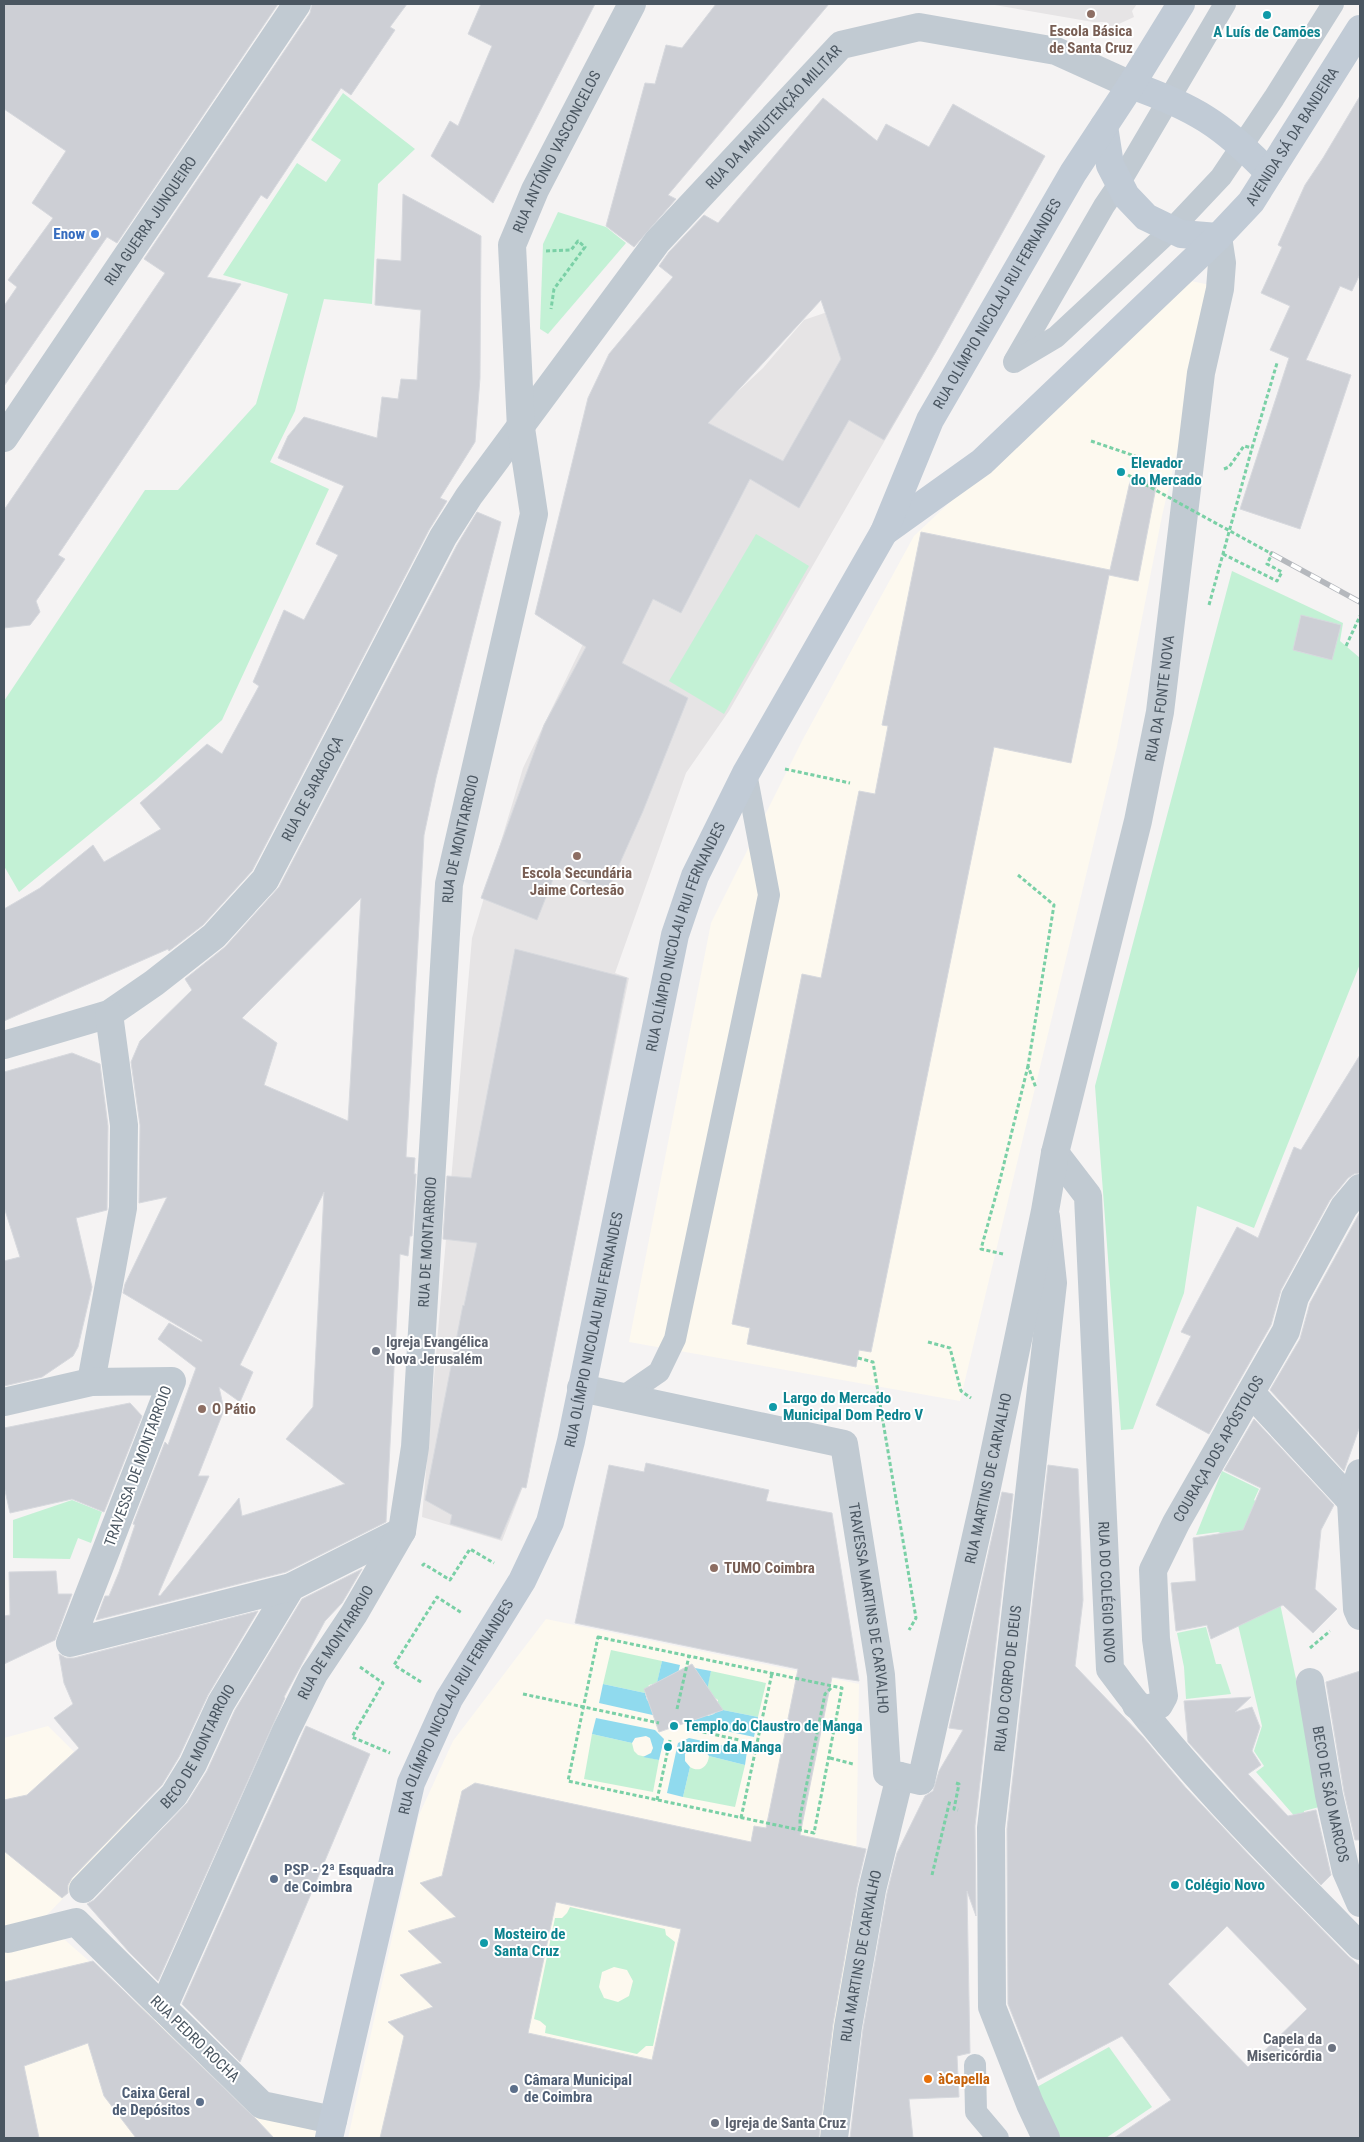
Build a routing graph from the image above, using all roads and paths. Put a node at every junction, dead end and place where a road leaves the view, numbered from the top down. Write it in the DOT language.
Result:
graph roads {
  1 [pos="297,4"];
  2 [pos="632,4"];
  3 [pos="1181,4"];
  4 [pos="1225,4"];
  5 [pos="1333,4"];
  6 [pos="1360,29"];
  7 [pos="1131,85"];
  8 [pos="1169,98"];
  9 [pos="1104,126"];
  10 [pos="1243,146"];
  11 [pos="1269,173"];
  12 [pos="1119,184"];
  13 [pos="1171,230"];
  14 [pos="1218,237"];
  15 [pos="546,251"];
  16 [pos="554,288"];
  17 [pos="1277,363"];
  18 [pos="521,428"];
  19 [pos="4,438"];
  20 [pos="1091,442"];
  21 [pos="1244,446"];
  22 [pos="1252,448"];
  23 [pos="1135,456"];
  24 [pos="1128,475"];
  25 [pos="884,532"];
  26 [pos="1223,554"];
  27 [pos="1208,612"];
  28 [pos="1360,616"];
  29 [pos="1346,646"];
  30 [pos="780,768"];
  31 [pos="746,773"];
  32 [pos="850,783"];
  33 [pos="1018,875"];
  34 [pos="108,1014"];
  35 [pos="4,1045"];
  36 [pos="1028,1066"];
  37 [pos="1038,1093"];
  38 [pos="1056,1153"];
  39 [pos="1360,1188"];
  40 [pos="1045,1211"];
  41 [pos="1011,1256"];
  42 [pos="928,1342"];
  43 [pos="858,1358"];
  44 [pos="91,1382"];
  45 [pos="581,1388"];
  46 [pos="976,1389"];
  47 [pos="1251,1393"];
  48 [pos="624,1396"];
  49 [pos="4,1402"];
  50 [pos="1360,1473"];
  51 [pos="1351,1501"];
  52 [pos="402,1531"];
  53 [pos="470,1549"];
  54 [pos="424,1564"];
  55 [pos="291,1587"];
  56 [pos="456,1609"];
  57 [pos="1360,1616"];
  58 [pos="689,1656"];
  59 [pos="364,1660"];
  60 [pos="772,1673"];
  61 [pos="881,1675"];
  62 [pos="415,1678"];
  63 [pos="1310,1682"];
  64 [pos="832,1686"];
  65 [pos="523,1694"];
  66 [pos="1136,1705"];
  67 [pos="584,1707"];
  68 [pos="677,1709"];
  69 [pos="659,1723"];
  70 [pos="690,1729"];
  71 [pos="670,1740"];
  72 [pos="757,1744"];
  73 [pos="830,1758"];
  74 [pos="418,1764"];
  75 [pos="854,1765"];
  76 [pos="894,1775"];
  77 [pos="657,1800"];
  78 [pos="964,1811"];
  79 [pos="741,1818"];
  80 [pos="800,1830"];
  81 [pos="932,1875"];
  82 [pos="82,1889"];
  83 [pos="1360,1903"];
  84 [pos="8,1939"];
  85 [pos="1360,1946"];
  86 [pos="163,2008"];
  87 [pos="975,2065"];
  88 [pos="331,2129"];
  89 [pos="834,2138"];
  90 [pos="998,2138"];
  91 [pos="1046,2138"];
  1 -- 19 [label="street, RUA GUERRA JUNQUEIRO"];
  2 -- 18 [label="street, RUA ANTÓNIO VASCONCELOS"];
  3 -- 7 [label="main road"];
  4 -- 8 [label="lane"];
  5 -- 10 [label="lane"];
  6 -- 11 [label="main road, AVENIDA SÁ DA BANDEIRA"];
  7 -- 8 [label="main road"];
  7 -- 9 [label="main road, RUA OLÍMPIO NICOLAU RUI FERNANDES"];
  7 -- 18 [label="street, RUA DA MANUTENÇÃO MILITAR"];
  8 -- 10 [label="main road"];
  8 -- 12 [label="lane"];
  9 -- 12 [label="main road"];
  9 -- 25 [label="main road, RUA OLÍMPIO NICOLAU RUI FERNANDES"];
  10 -- 11 [label="main road"];
  10 -- 13 [label="lane"];
  11 -- 14 [label="main road, AVENIDA SÁ DA BANDEIRA"];
  12 -- 13 [label="main road"];
  12 -- 13 [label="lane"];
  13 -- 14 [label="main road"];
  14 -- 25 [label="main road, RUA OLÍMPIO NICOLAU RUI FERNANDES"];
  14 -- 38 [label="street, RUA DA FONTE NOVA"];
  15 -- 16 [label="path"];
  17 -- 22 [label="path"];
  18 -- 34 [label="street, RUA DE SARAGOÇA"];
  18 -- 52 [label="street, RUA DE MONTARROIO"];
  20 -- 23 [label="path"];
  21 -- 22 [label="path"];
  22 -- 26 [label="path"];
  24 -- 26 [label="path, bridge"];
  25 -- 31 [label="main road, RUA OLÍMPIO NICOLAU RUI FERNANDES"];
  26 -- 27 [label="path"];
  28 -- 29 [label="path"];
  30 -- 32 [label="path"];
  31 -- 45 [label="main road, RUA OLÍMPIO NICOLAU RUI FERNANDES"];
  31 -- 48 [label="lane"];
  33 -- 36 [label="path"];
  34 -- 35 [label="street, RUA DE SARAGOÇA"];
  34 -- 44 [label="street"];
  36 -- 37 [label="path"];
  36 -- 41 [label="path"];
  38 -- 40 [label="street, RUA MARTINS DE CARVALHO"];
  38 -- 66 [label="street, RUA DO COLÉGIO NOVO"];
  39 -- 47 [label="street, COURAÇA DOS APÓSTOLOS"];
  40 -- 76 [label="street, RUA MARTINS DE CARVALHO"];
  40 -- 91 [label="street, RUA DO CORPO DE DEUS"];
  42 -- 46 [label="path"];
  43 -- 61 [label="path"];
  44 -- 49 [label="street"];
  44 -- 55 [label="street, TRAVESSA DE MONTARROIO"];
  45 -- 48 [label="street"];
  45 -- 74 [label="main road, RUA OLÍMPIO NICOLAU RUI FERNANDES"];
  47 -- 51 [label="street"];
  47 -- 66 [label="street, COURAÇA DOS APÓSTOLOS"];
  48 -- 61 [label="street, TRAVESSA MARTINS DE CARVALHO"];
  50 -- 51 [label="street"];
  51 -- 57 [label="street"];
  52 -- 55 [label="street, TRAVESSA DE MONTARROIO"];
  52 -- 86 [label="street, RUA DE MONTARROIO"];
  53 -- 54 [label="path"];
  55 -- 82 [label="street, BECO DE MONTARROIO"];
  56 -- 62 [label="path"];
  58 -- 60 [label="path"];
  58 -- 67 [label="path"];
  58 -- 68 [label="path"];
  59 -- 74 [label="path"];
  60 -- 64 [label="path"];
  60 -- 72 [label="path"];
  61 -- 76 [label="street, TRAVESSA MARTINS DE CARVALHO"];
  63 -- 83 [label="street, BECO DE SÃO MARCOS"];
  64 -- 73 [label="path"];
  64 -- 80 [label="path"];
  65 -- 67 [label="path"];
  66 -- 85 [label="street, RUA DO COLÉGIO NOVO"];
  67 -- 69 [label="path"];
  67 -- 77 [label="path"];
  70 -- 72 [label="path"];
  71 -- 77 [label="path"];
  72 -- 79 [label="path"];
  73 -- 75 [label="path"];
  73 -- 80 [label="path"];
  74 -- 88 [label="main road, RUA OLÍMPIO NICOLAU RUI FERNANDES"];
  76 -- 89 [label="street, RUA MARTINS DE CARVALHO"];
  77 -- 79 [label="path"];
  78 -- 81 [label="path"];
  79 -- 80 [label="path"];
  84 -- 86 [label="street, RUA PEDRO ROCHA"];
  86 -- 88 [label="street, RUA PEDRO ROCHA"];
  87 -- 90 [label="lane"];
}
